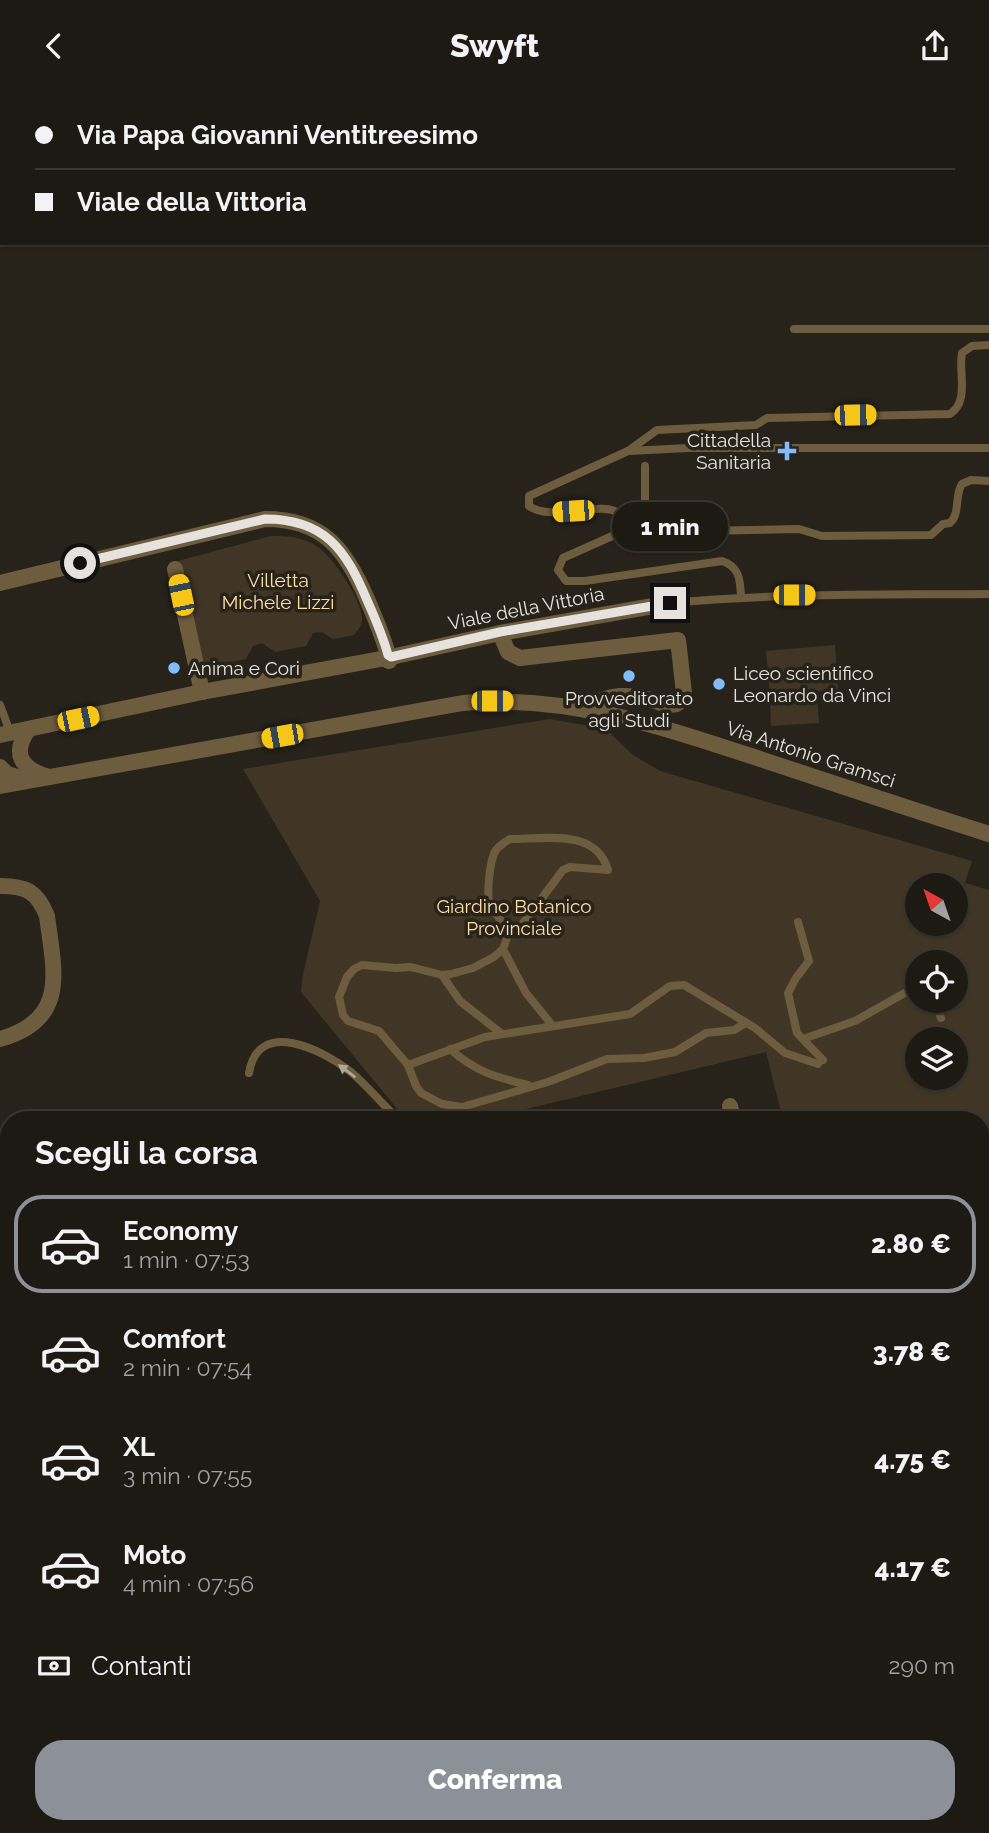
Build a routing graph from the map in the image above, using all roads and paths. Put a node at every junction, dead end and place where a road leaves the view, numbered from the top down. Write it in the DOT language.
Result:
graph roads {
  1 [pos="989,329"];
  2 [pos="794,330"];
  3 [pos="989,345"];
  4 [pos="989,448"];
  5 [pos="628,451"];
  6 [pos="645,466"];
  7 [pos="989,481"];
  8 [pos="175,569"];
  9 [pos="0,583"];
  10 [pos="989,594"];
  11 [pos="741,596"];
  12 [pos="670,603"];
  13 [pos="500,632"];
  14 [pos="388,657"];
  15 [pos="202,692"];
  16 [pos="0,705"];
  17 [pos="586,709"];
  18 [pos="28,730"];
  19 [pos="5,734"];
  20 [pos="0,768"];
  21 [pos="49,777"];
  22 [pos="30,781"];
  23 [pos="0,786"];
  24 [pos="989,834"];
  25 [pos="0,886"];
  26 [pos="798,922"];
  27 [pos="509,932"];
  28 [pos="503,949"];
  29 [pos="442,975"];
  30 [pos="905,993"];
  31 [pos="939,1013"];
  32 [pos="941,1018"];
  33 [pos="746,1023"];
  34 [pos="552,1025"];
  35 [pos="502,1034"];
  36 [pos="0,1039"];
  37 [pos="803,1039"];
  38 [pos="450,1049"];
  39 [pos="408,1065"];
  40 [pos="248,1073"];
  41 [pos="531,1085"];
  42 [pos="390,1111"];
  1 -- 2 [label="lane"];
  3 -- 5 [label="lane"];
  4 -- 5 [label="lane"];
  5 -- 11 [label="lane"];
  6 -- 7 [label="lane"];
  8 -- 15 [label="street"];
  9 -- 14 [label="street"];
  10 -- 11 [label="lane"];
  11 -- 12 [label="lane"];
  12 -- 13 [label="street, Viale della Vittoria"];
  13 -- 14 [label="street, Viale della Vittoria"];
  13 -- 17 [label="street"];
  14 -- 15 [label="street, Viale della Vittoria"];
  15 -- 18 [label="street, Viale della Vittoria"];
  16 -- 19 [label="lane"];
  17 -- 21 [label="street, Via Antonio Gramsci"];
  17 -- 24 [label="street, Via Antonio Gramsci"];
  18 -- 19 [label="street, Viale della Vittoria"];
  18 -- 21 [label="street"];
  20 -- 22 [label="street"];
  21 -- 22 [label="street, Via Antonio Gramsci"];
  22 -- 23 [label="street, Via Antonio Gramsci"];
  25 -- 36 [label="street"];
  26 -- 37 [label="lane"];
  27 -- 27 [label="lane"];
  27 -- 28 [label="lane"];
  28 -- 29 [label="lane"];
  28 -- 34 [label="lane"];
  29 -- 35 [label="lane"];
  29 -- 39 [label="lane"];
  30 -- 37 [label="lane"];
  31 -- 32 [label="lane"];
  33 -- 34 [label="lane"];
  33 -- 37 [label="lane"];
  33 -- 41 [label="lane"];
  34 -- 35 [label="lane"];
  35 -- 38 [label="lane"];
  38 -- 39 [label="lane"];
  38 -- 41 [label="lane"];
  39 -- 41 [label="lane"];
  42 -- 40 [label="lane, one-way"];
}
